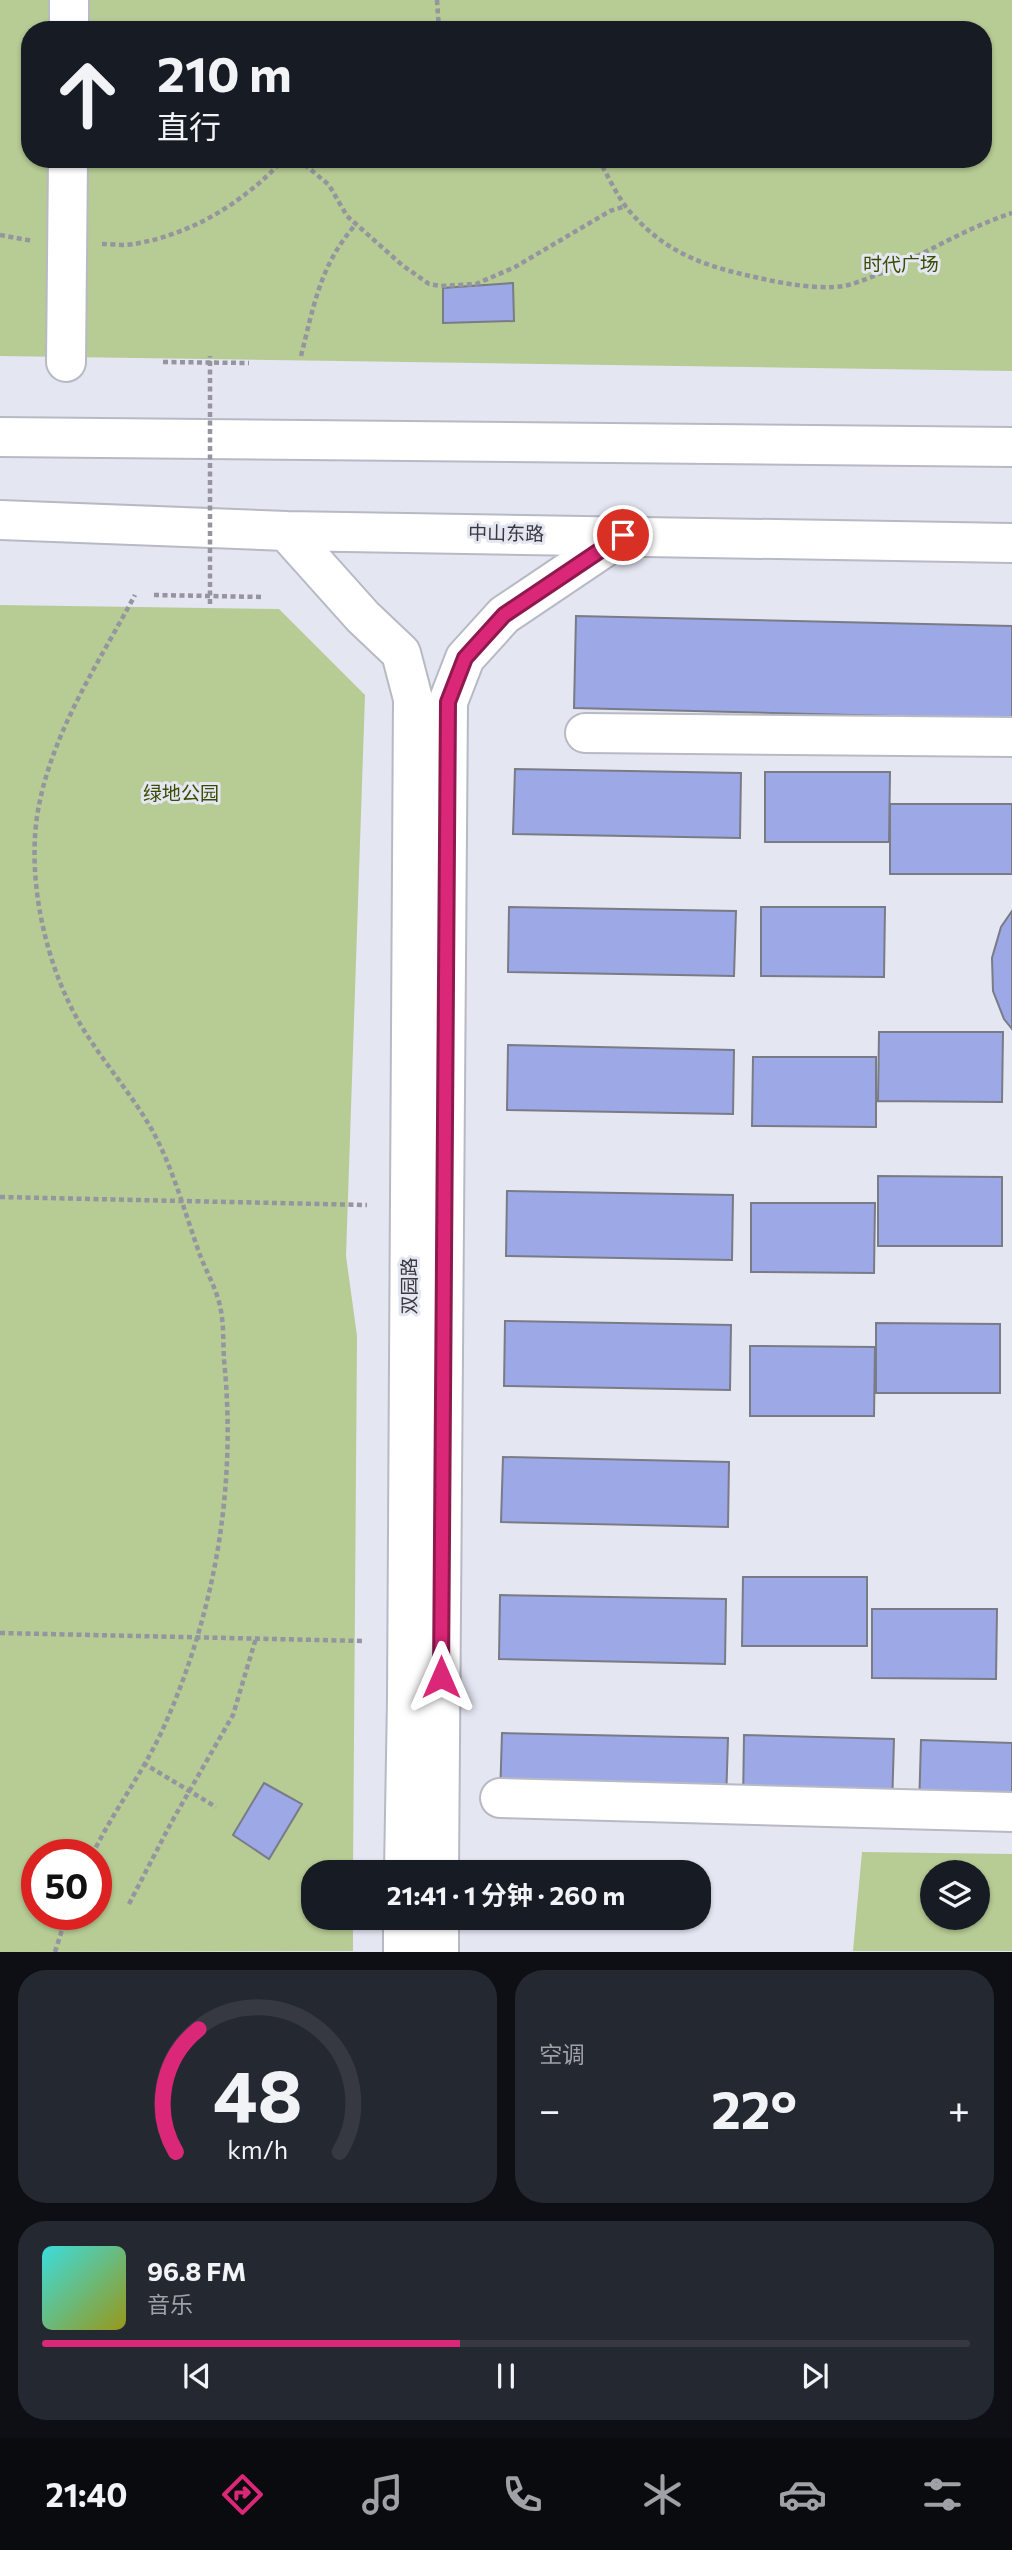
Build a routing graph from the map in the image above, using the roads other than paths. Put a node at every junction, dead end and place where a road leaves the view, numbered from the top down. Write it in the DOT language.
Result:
graph roads {
  1 [pos="69,0"];
  2 [pos="69,21"];
  3 [pos="68,168"];
  4 [pos="66,362"];
  5 [pos="0,437"];
  6 [pos="1012,447"];
  7 [pos="0,520"];
  8 [pos="286,531"];
  9 [pos="623,535"];
  10 [pos="1012,543"];
  11 [pos="430,701"];
  12 [pos="585,733"];
  13 [pos="1012,737"];
  14 [pos="500,1798"];
  15 [pos="1012,1812"];
  16 [pos="404,1860"];
  17 [pos="439,1860"];
  18 [pos="403,1930"];
  19 [pos="439,1930"];
  20 [pos="403,1951"];
  21 [pos="439,1951"];
  1 -- 2 [label="main road"];
  3 -- 4 [label="main road"];
  5 -- 6 [label="main road"];
  7 -- 8 [label="main road, 中山东路"];
  8 -- 9 [label="main road, 中山东路"];
  8 -- 11 [label="main road"];
  9 -- 10 [label="main road, 中山东路"];
  9 -- 11 [label="main road"];
  11 -- 16 [label="main road, 双园路"];
  11 -- 17 [label="main road, 双园路"];
  12 -- 13 [label="main road"];
  14 -- 15 [label="main road"];
  18 -- 20 [label="main road"];
  19 -- 21 [label="main road"];
}
